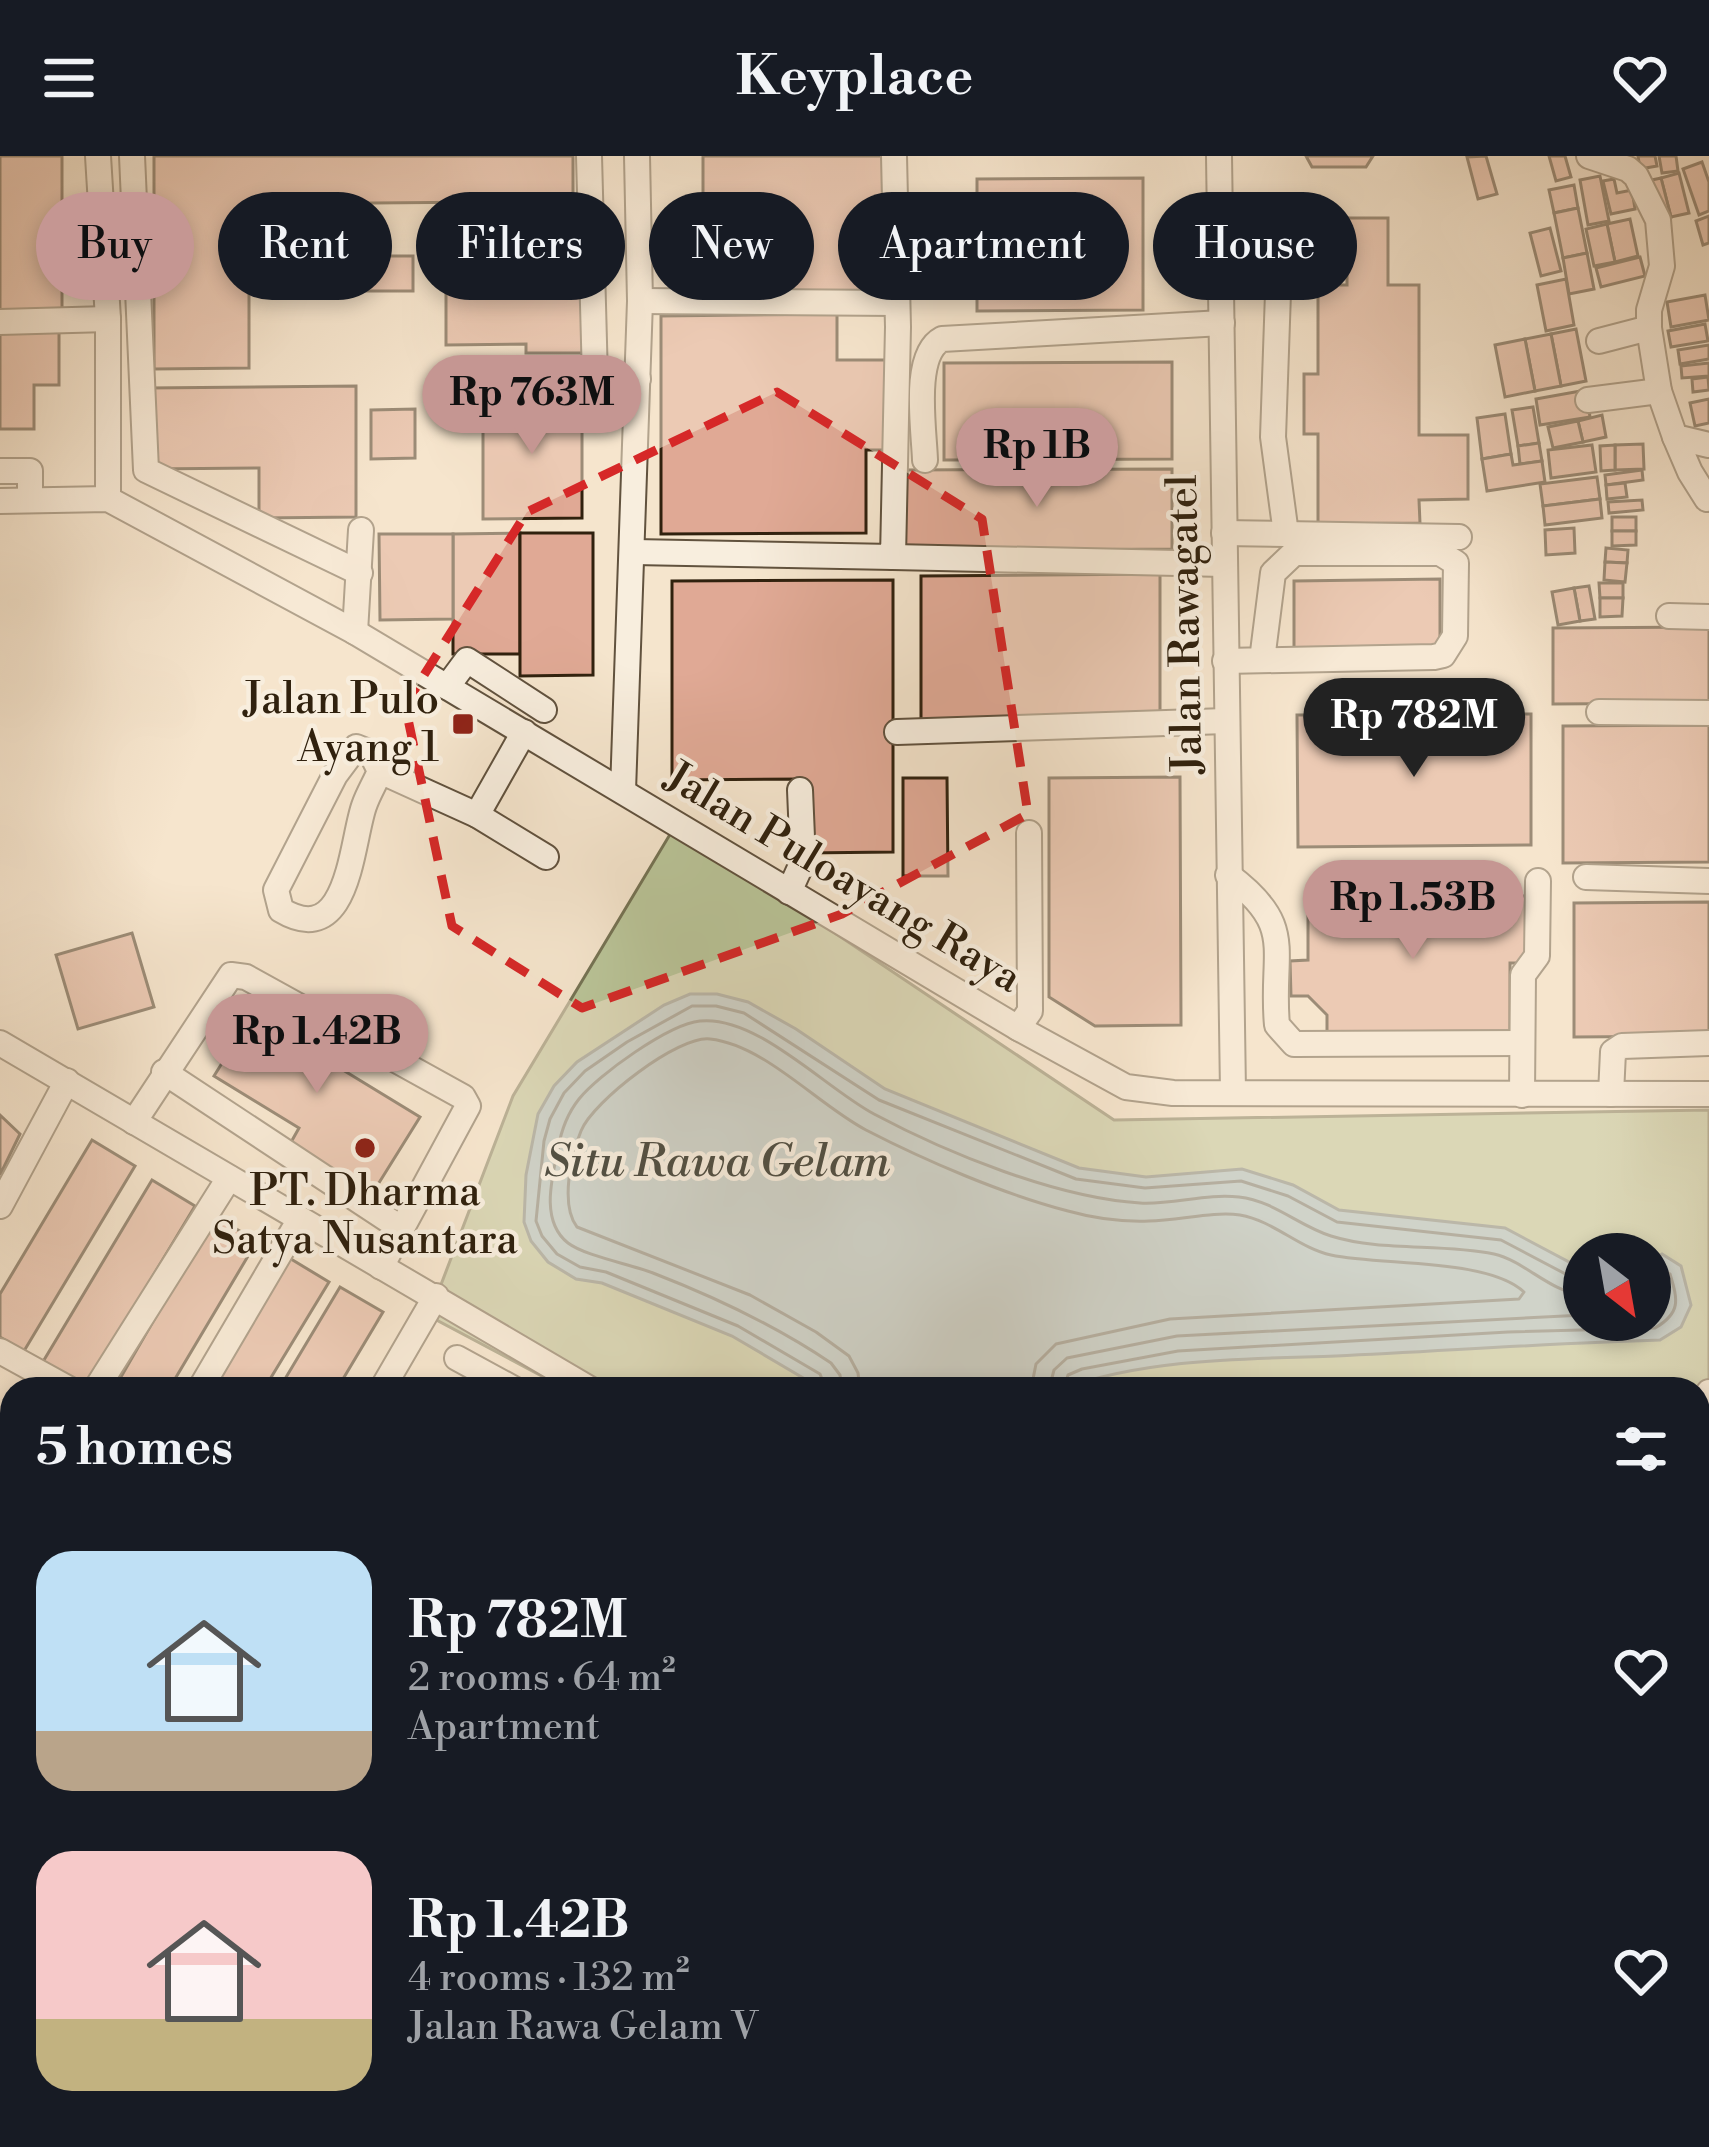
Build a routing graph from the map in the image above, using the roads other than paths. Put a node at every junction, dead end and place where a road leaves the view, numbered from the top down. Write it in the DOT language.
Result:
graph roads {
  1 [pos="98,156"];
  2 [pos="132,156"];
  3 [pos="589,156"];
  4 [pos="637,156"];
  5 [pos="894,156"];
  6 [pos="1220,156"];
  7 [pos="1589,156"];
  8 [pos="1220,192"];
  9 [pos="1222,300"];
  10 [pos="1278,300"];
  11 [pos="640,301"];
  12 [pos="897,302"];
  13 [pos="108,319"];
  14 [pos="0,322"];
  15 [pos="1222,322"];
  16 [pos="1649,328"];
  17 [pos="1599,341"];
  18 [pos="473,372"];
  19 [pos="638,379"];
  20 [pos="595,380"];
  21 [pos="1659,391"];
  22 [pos="1588,400"];
  23 [pos="1675,437"];
  24 [pos="1709,446"];
  25 [pos="925,460"];
  26 [pos="0,471"];
  27 [pos="108,499"];
  28 [pos="1707,499"];
  29 [pos="30,500"];
  30 [pos="0,501"];
  31 [pos="361,530"];
  32 [pos="1224,533"];
  33 [pos="1286,534"];
  34 [pos="1459,537"];
  35 [pos="634,552"];
  36 [pos="893,557"];
  37 [pos="1224,564"];
  38 [pos="360,573"];
  39 [pos="1669,616"];
  40 [pos="1709,617"];
  41 [pos="355,632"];
  42 [pos="1262,660"];
  43 [pos="1225,661"];
  44 [pos="447,687"];
  45 [pos="544,710"];
  46 [pos="1599,712"];
  47 [pos="1709,713"];
  48 [pos="1226,721"];
  49 [pos="524,732"];
  50 [pos="897,732"];
  51 [pos="380,771"];
  52 [pos="800,790"];
  53 [pos="623,791"];
  54 [pos="477,814"];
  55 [pos="1029,833"];
  56 [pos="546,857"];
  57 [pos="1228,875"];
  58 [pos="1586,877"];
  59 [pos="1538,881"];
  60 [pos="1709,881"];
  61 [pos="789,892"];
  62 [pos="1018,1028"];
  63 [pos="0,1043"];
  64 [pos="1522,1043"];
  65 [pos="1709,1043"];
  66 [pos="164,1072"];
  67 [pos="68,1081"];
  68 [pos="1233,1092"];
  69 [pos="1612,1094"];
  70 [pos="1709,1094"];
  71 [pos="1522,1095"];
  72 [pos="134,1122"];
  73 [pos="229,1178"];
  74 [pos="0,1206"];
  75 [pos="301,1219"];
  76 [pos="402,1229"];
  77 [pos="381,1267"];
  78 [pos="436,1296"];
  79 [pos="0,1351"];
  80 [pos="457,1358"];
  81 [pos="47,1377"];
  82 [pos="104,1377"];
  83 [pos="207,1377"];
  84 [pos="389,1377"];
  85 [pos="492,1377"];
  86 [pos="570,1377"];
  1 -- 13 [label="street"];
  2 -- 38 [label="street"];
  3 -- 20 [label="street"];
  4 -- 11 [label="street"];
  5 -- 12 [label="street"];
  6 -- 8 [label="street, Jalan Rawagatel"];
  7 -- 16 [label="street"];
  9 -- 15 [label="street, Jalan Rawagatel"];
  10 -- 33 [label="street"];
  11 -- 12 [label="street"];
  11 -- 19 [label="street"];
  12 -- 36 [label="street"];
  13 -- 14 [label="street"];
  13 -- 27 [label="street"];
  15 -- 25 [label="street"];
  15 -- 32 [label="street, Jalan Rawagatel"];
  16 -- 17 [label="street"];
  16 -- 21 [label="street"];
  18 -- 20 [label="street"];
  19 -- 20 [label="street"];
  19 -- 35 [label="street"];
  21 -- 22 [label="street"];
  21 -- 23 [label="street"];
  23 -- 24 [label="street"];
  23 -- 28 [label="street"];
  26 -- 29 [label="street"];
  27 -- 29 [label="street, Jalan Puloayang Raya"];
  27 -- 41 [label="street, Jalan Puloayang Raya"];
  29 -- 30 [label="street, Jalan Puloayang Raya"];
  31 -- 38 [label="street"];
  32 -- 33 [label="street"];
  32 -- 37 [label="street, Jalan Rawagatel"];
  33 -- 34 [label="street"];
  35 -- 36 [label="street"];
  35 -- 53 [label="street"];
  36 -- 37 [label="street"];
  37 -- 43 [label="street, Jalan Rawagatel"];
  38 -- 41 [label="street"];
  39 -- 40 [label="street"];
  41 -- 44 [label="street, Jalan Puloayang Raya"];
  42 -- 42 [label="street"];
  42 -- 43 [label="street"];
  43 -- 48 [label="street, Jalan Rawagatel"];
  44 -- 45 [label="street"];
  44 -- 49 [label="street, Jalan Puloayang Raya"];
  46 -- 47 [label="street"];
  48 -- 50 [label="street"];
  48 -- 57 [label="street, Jalan Rawagatel"];
  49 -- 53 [label="street, Jalan Puloayang Raya"];
  49 -- 54 [label="street"];
  51 -- 51 [label="street"];
  51 -- 54 [label="street"];
  52 -- 61 [label="street"];
  53 -- 61 [label="street, Jalan Puloayang Raya"];
  54 -- 56 [label="street"];
  55 -- 62 [label="street"];
  57 -- 64 [label="street"];
  57 -- 68 [label="street, Jalan Rawagatel"];
  58 -- 60 [label="street"];
  59 -- 64 [label="street"];
  61 -- 62 [label="street, Jalan Puloayang Raya"];
  62 -- 68 [label="street, Jalan Puloayang Raya"];
  63 -- 67 [label="street"];
  64 -- 71 [label="street"];
  65 -- 69 [label="street"];
  66 -- 72 [label="street"];
  66 -- 76 [label="street"];
  66 -- 76 [label="street"];
  67 -- 72 [label="street"];
  67 -- 74 [label="street"];
  68 -- 71 [label="street, Jalan Puloayang Raya"];
  69 -- 70 [label="street, Jalan Puloayang Raya"];
  69 -- 71 [label="street, Jalan Puloayang Raya"];
  72 -- 73 [label="street"];
  73 -- 75 [label="street"];
  73 -- 82 [label="street"];
  75 -- 77 [label="street"];
  75 -- 83 [label="street"];
  76 -- 77 [label="street"];
  77 -- 78 [label="street"];
  78 -- 84 [label="street"];
  78 -- 86 [label="street"];
  79 -- 81 [label="street"];
  80 -- 85 [label="street"];
}
